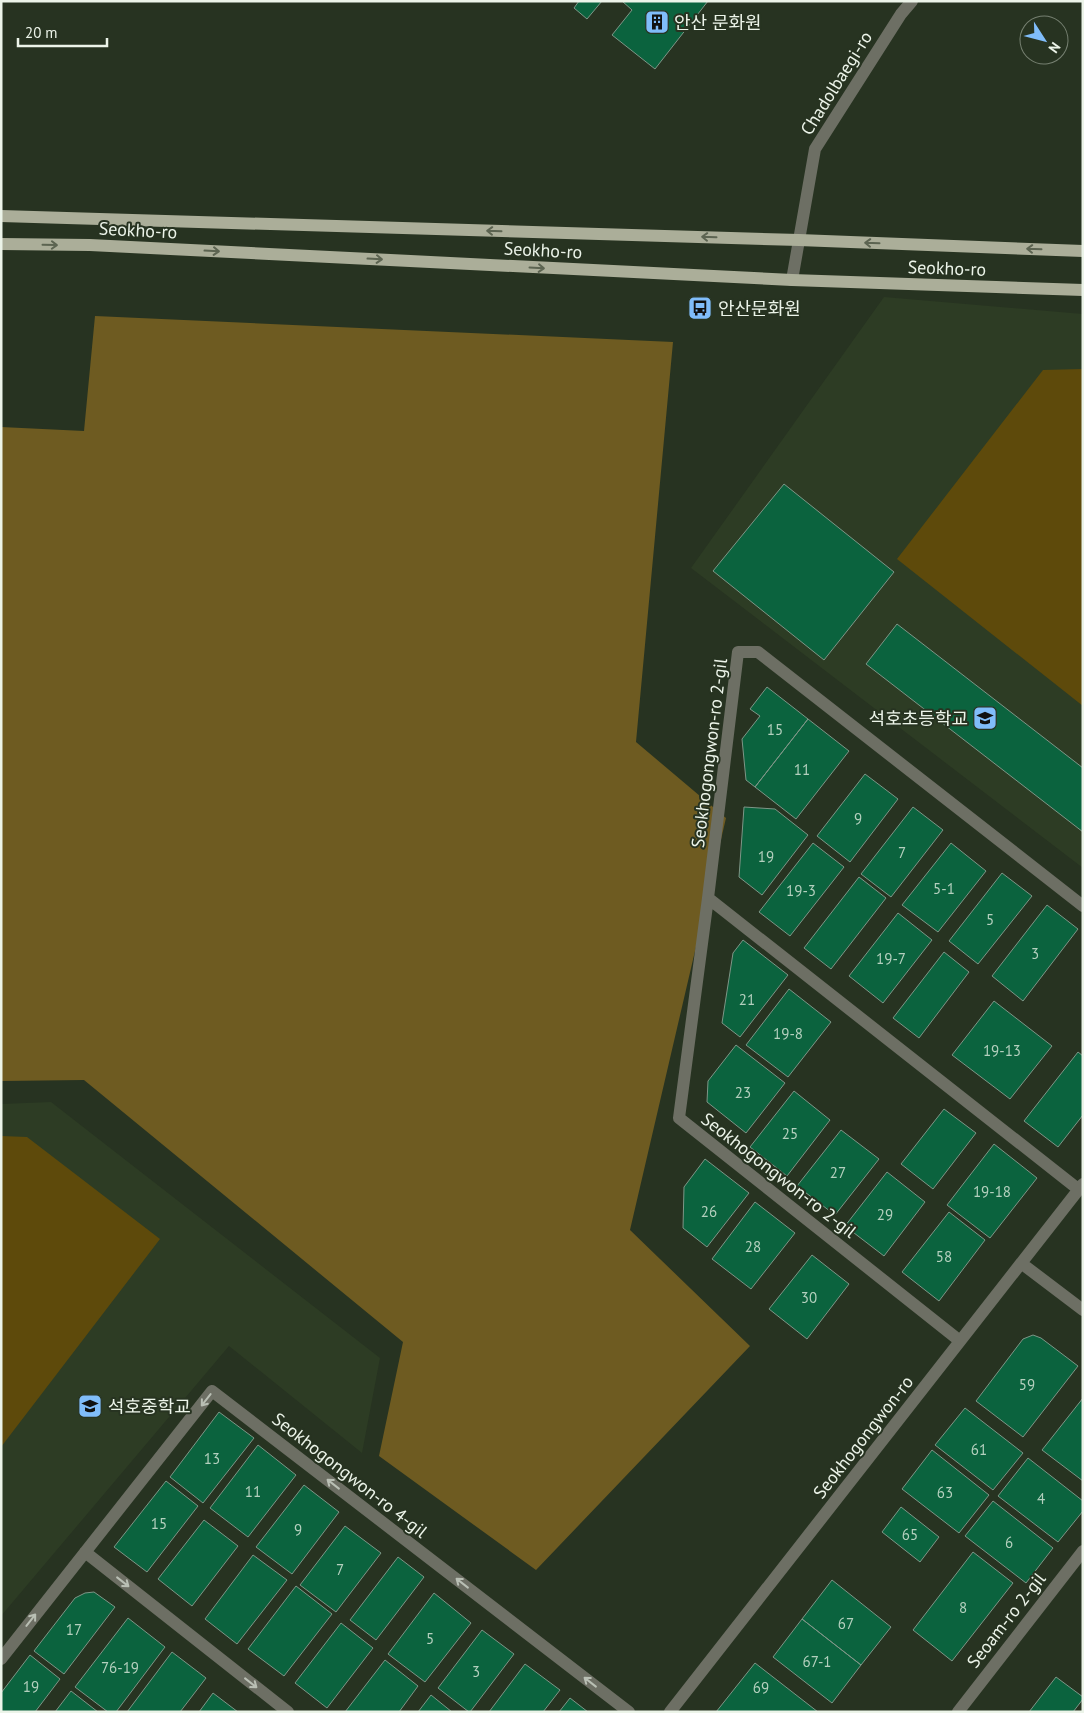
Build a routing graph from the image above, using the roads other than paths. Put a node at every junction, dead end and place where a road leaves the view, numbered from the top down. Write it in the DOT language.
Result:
graph roads {
  1 [pos="912,1"];
  2 [pos="1,216"];
  3 [pos="799,240"];
  4 [pos="1,244"];
  5 [pos="1083,251"];
  6 [pos="792,280"];
  7 [pos="1083,290"];
  8 [pos="708,898"];
  9 [pos="1083,906"];
  10 [pos="1081,1186"];
  11 [pos="1021,1263"];
  12 [pos="1083,1310"];
  13 [pos="960,1341"];
  14 [pos="1083,1551"];
  15 [pos="85,1552"];
  16 [pos="1,1658"];
  17 [pos="288,1712"];
  18 [pos="629,1712"];
  19 [pos="670,1712"];
  20 [pos="958,1712"];
  1 -- 3 [label="street, Chadolbaegi-ro"];
  3 -- 2 [label="main road, Seokho-ro, one-way"];
  5 -- 3 [label="main road, Seokho-ro, one-way"];
  3 -- 6 [label="street, Chadolbaegi-ro"];
  4 -- 6 [label="main road, Seokho-ro, one-way"];
  6 -- 7 [label="main road, Seokho-ro"];
  8 -- 9 [label="street, Seokhogongwon-ro 2-gil"];
  8 -- 10 [label="street"];
  8 -- 13 [label="street, Seokhogongwon-ro 2-gil"];
  10 -- 11 [label="street, Seokhogongwon-ro"];
  11 -- 12 [label="street"];
  11 -- 13 [label="street, Seokhogongwon-ro"];
  13 -- 19 [label="street, Seokhogongwon-ro"];
  14 -- 20 [label="street, Seoam-ro 2-gil"];
  16 -- 15 [label="street, Seokhogongwon-ro 4-gil, one-way"];
  15 -- 17 [label="street, one-way"];
  18 -- 15 [label="street, Seokhogongwon-ro 4-gil, one-way"];
}
